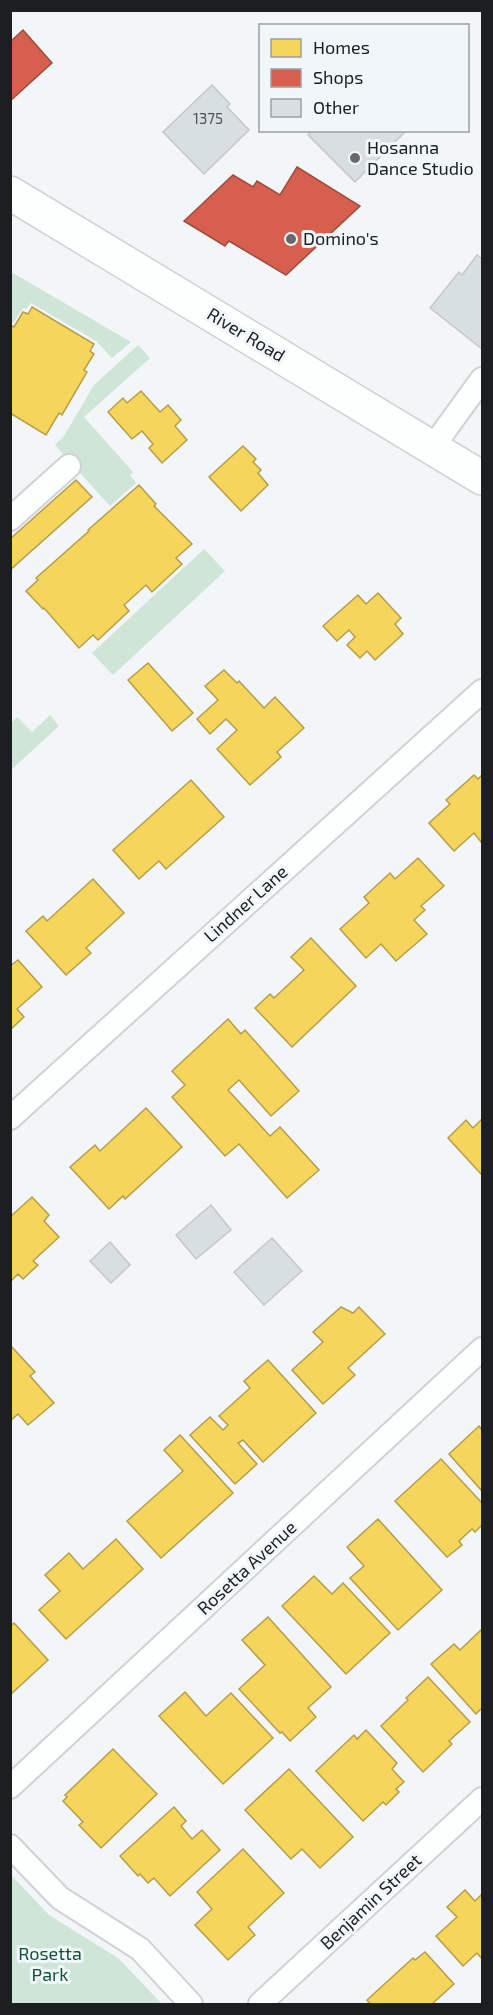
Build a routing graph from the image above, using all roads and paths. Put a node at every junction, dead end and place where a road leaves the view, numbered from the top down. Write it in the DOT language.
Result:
graph roads {
  1 [pos="10,193"];
  2 [pos="483,379"];
  3 [pos="432,448"];
  4 [pos="69,466"];
  5 [pos="483,478"];
  6 [pos="10,519"];
  7 [pos="483,691"];
  8 [pos="10,1118"];
  9 [pos="483,1349"];
  10 [pos="10,1786"];
  11 [pos="483,1799"];
  12 [pos="10,1846"];
  13 [pos="191,2004"];
  14 [pos="260,2004"];
  1 -- 3 [label="main road, River Road"];
  2 -- 3 [label="street"];
  3 -- 5 [label="main road, River Road"];
  4 -- 6 [label="street"];
  7 -- 8 [label="street, Lindner Lane"];
  9 -- 10 [label="street, Rosetta Avenue"];
  11 -- 14 [label="street, Benjamin Street"];
  12 -- 13 [label="street"];
}
